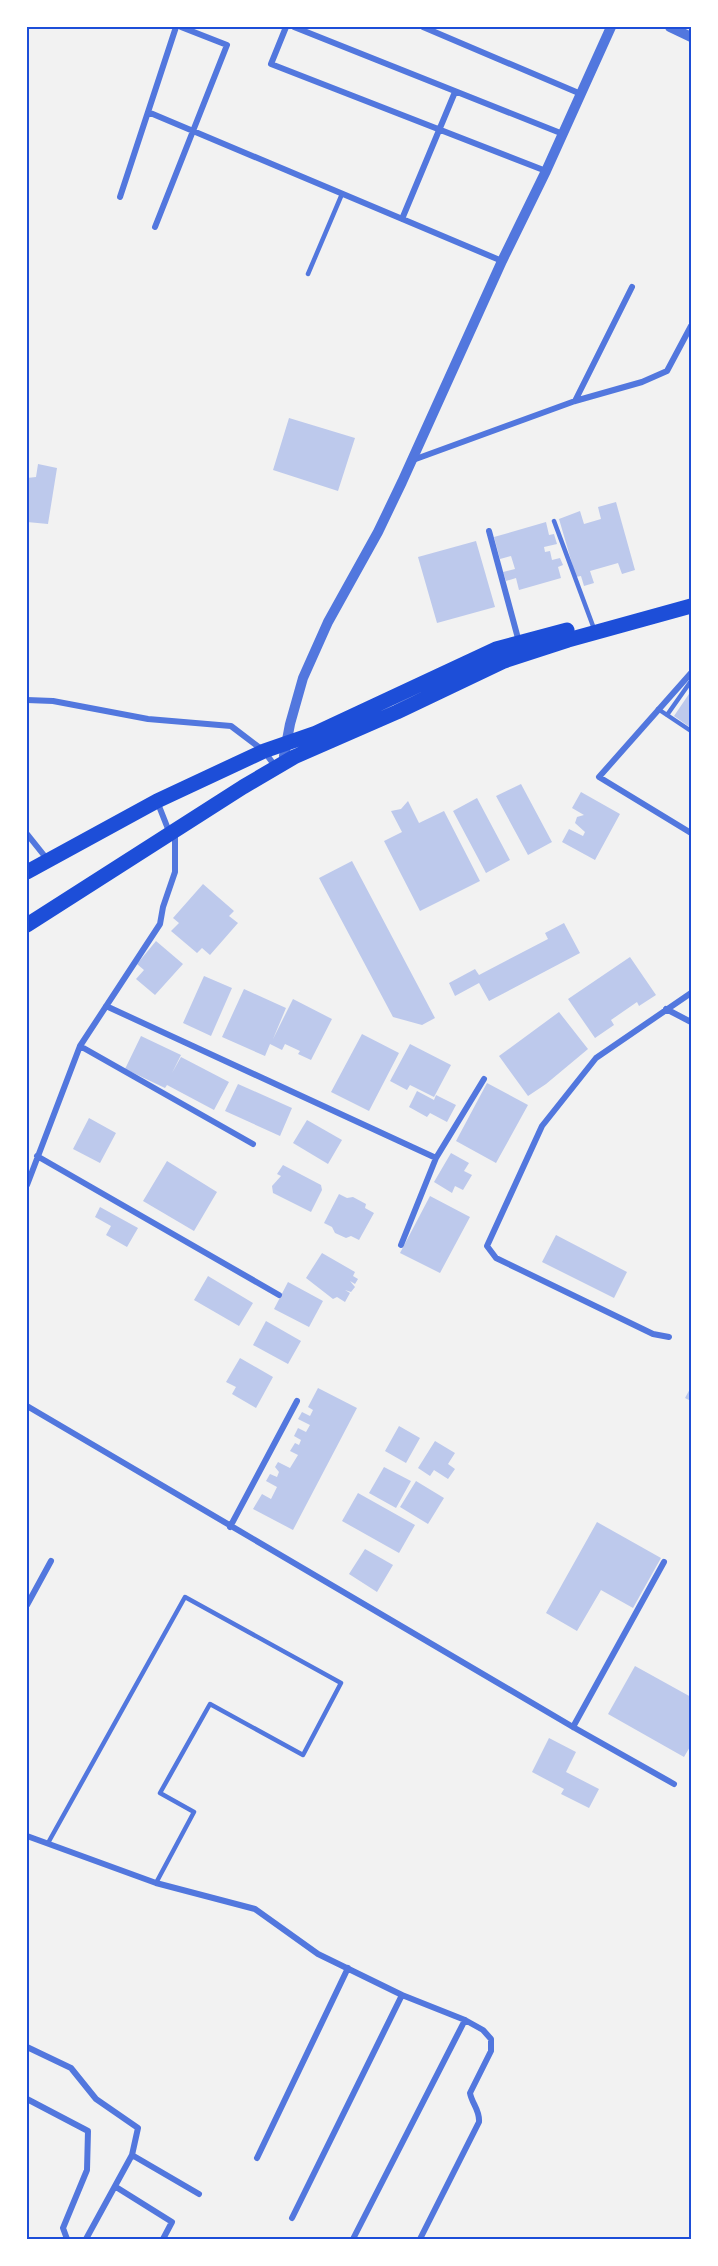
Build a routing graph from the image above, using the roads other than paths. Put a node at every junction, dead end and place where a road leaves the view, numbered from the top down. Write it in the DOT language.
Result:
graph roads {
  1 [pos="178,27"];
  2 [pos="286,27"];
  3 [pos="294,27"];
  4 [pos="423,27"];
  5 [pos="611,27"];
  6 [pos="670,27"];
  7 [pos="691,37"];
  8 [pos="455,92"];
  9 [pos="581,94"];
  10 [pos="148,112"];
  11 [pos="439,129"];
  12 [pos="193,131"];
  13 [pos="562,134"];
  14 [pos="546,171"];
  15 [pos="342,194"];
  16 [pos="120,197"];
  17 [pos="402,219"];
  18 [pos="155,227"];
  19 [pos="502,261"];
  20 [pos="308,274"];
  21 [pos="632,286"];
  22 [pos="691,326"];
  23 [pos="575,401"];
  24 [pos="412,461"];
  25 [pos="554,521"];
  26 [pos="489,531"];
  27 [pos="691,599"];
  28 [pos="691,606"];
  29 [pos="593,626"];
  30 [pos="519,642"];
  31 [pos="691,673"];
  32 [pos="691,681"];
  33 [pos="27,700"];
  34 [pos="658,709"];
  35 [pos="667,715"];
  36 [pos="691,731"];
  37 [pos="287,742"];
  38 [pos="264,751"];
  39 [pos="280,764"];
  40 [pos="157,801"];
  41 [pos="691,832"];
  42 [pos="27,834"];
  43 [pos="170,834"];
  44 [pos="48,859"];
  45 [pos="27,872"];
  46 [pos="27,926"];
  47 [pos="691,993"];
  48 [pos="106,1006"];
  49 [pos="666,1010"];
  50 [pos="691,1022"];
  51 [pos="80,1046"];
  52 [pos="484,1079"];
  53 [pos="253,1144"];
  54 [pos="37,1156"];
  55 [pos="436,1158"];
  56 [pos="27,1185"];
  57 [pos="401,1245"];
  58 [pos="279,1295"];
  59 [pos="669,1337"];
  60 [pos="297,1401"];
  61 [pos="27,1406"];
  62 [pos="230,1527"];
  63 [pos="51,1562"];
  64 [pos="664,1562"];
  65 [pos="27,1605"];
  66 [pos="573,1727"];
  67 [pos="674,1784"];
  68 [pos="27,1836"];
  69 [pos="48,1843"];
  70 [pos="156,1883"];
  71 [pos="348,1968"];
  72 [pos="402,1995"];
  73 [pos="465,2020"];
  74 [pos="27,2047"];
  75 [pos="27,2099"];
  76 [pos="132,2155"];
  77 [pos="256,2158"];
  78 [pos="116,2187"];
  79 [pos="199,2194"];
  80 [pos="292,2218"];
  81 [pos="67,2239"];
  82 [pos="87,2239"];
  83 [pos="163,2239"];
  84 [pos="352,2239"];
  85 [pos="420,2239"];
  1 -- 10 [label="street"];
  1 -- 12 [label="street"];
  2 -- 11 [label="street"];
  3 -- 8 [label="street"];
  4 -- 9 [label="street"];
  5 -- 9 [label="street"];
  6 -- 7 [label="street"];
  8 -- 11 [label="street"];
  8 -- 13 [label="street"];
  9 -- 13 [label="street"];
  10 -- 12 [label="street"];
  10 -- 16 [label="street"];
  11 -- 14 [label="street"];
  11 -- 17 [label="street"];
  12 -- 15 [label="street"];
  12 -- 18 [label="street"];
  13 -- 14 [label="street"];
  14 -- 19 [label="street"];
  15 -- 17 [label="street"];
  15 -- 20 [label="lane"];
  17 -- 19 [label="street"];
  19 -- 24 [label="street"];
  21 -- 23 [label="street"];
  22 -- 23 [label="street"];
  23 -- 24 [label="street"];
  24 -- 37 [label="street"];
  25 -- 29 [label="lane"];
  26 -- 30 [label="street"];
  27 -- 29 [label="main road"];
  28 -- 39 [label="main road"];
  29 -- 30 [label="main road"];
  30 -- 37 [label="main road"];
  31 -- 34 [label="street"];
  32 -- 35 [label="lane"];
  33 -- 38 [label="street"];
  34 -- 35 [label="lane"];
  34 -- 41 [label="street"];
  35 -- 36 [label="lane"];
  37 -- 38 [label="main road"];
  37 -- 39 [label="street"];
  38 -- 39 [label="street"];
  38 -- 40 [label="main road"];
  39 -- 43 [label="main road"];
  40 -- 43 [label="street"];
  40 -- 44 [label="main road"];
  42 -- 44 [label="street"];
  43 -- 46 [label="main road"];
  43 -- 48 [label="street"];
  44 -- 45 [label="main road"];
  47 -- 49 [label="street"];
  48 -- 51 [label="street"];
  48 -- 55 [label="street"];
  49 -- 50 [label="street"];
  49 -- 59 [label="street"];
  51 -- 53 [label="street"];
  51 -- 54 [label="street"];
  52 -- 55 [label="street"];
  54 -- 56 [label="street"];
  54 -- 58 [label="street"];
  55 -- 57 [label="street"];
  60 -- 62 [label="street"];
  61 -- 62 [label="street"];
  62 -- 66 [label="street"];
  63 -- 65 [label="street"];
  64 -- 66 [label="street"];
  66 -- 67 [label="street"];
  68 -- 69 [label="street"];
  69 -- 70 [label="street"];
  69 -- 70 [label="lane"];
  70 -- 71 [label="street"];
  71 -- 72 [label="street"];
  71 -- 77 [label="street"];
  72 -- 73 [label="street"];
  72 -- 80 [label="street"];
  73 -- 84 [label="street"];
  73 -- 85 [label="street"];
  74 -- 76 [label="street"];
  75 -- 81 [label="street"];
  76 -- 78 [label="street"];
  76 -- 79 [label="street"];
  78 -- 82 [label="street"];
  78 -- 83 [label="street"];
}
